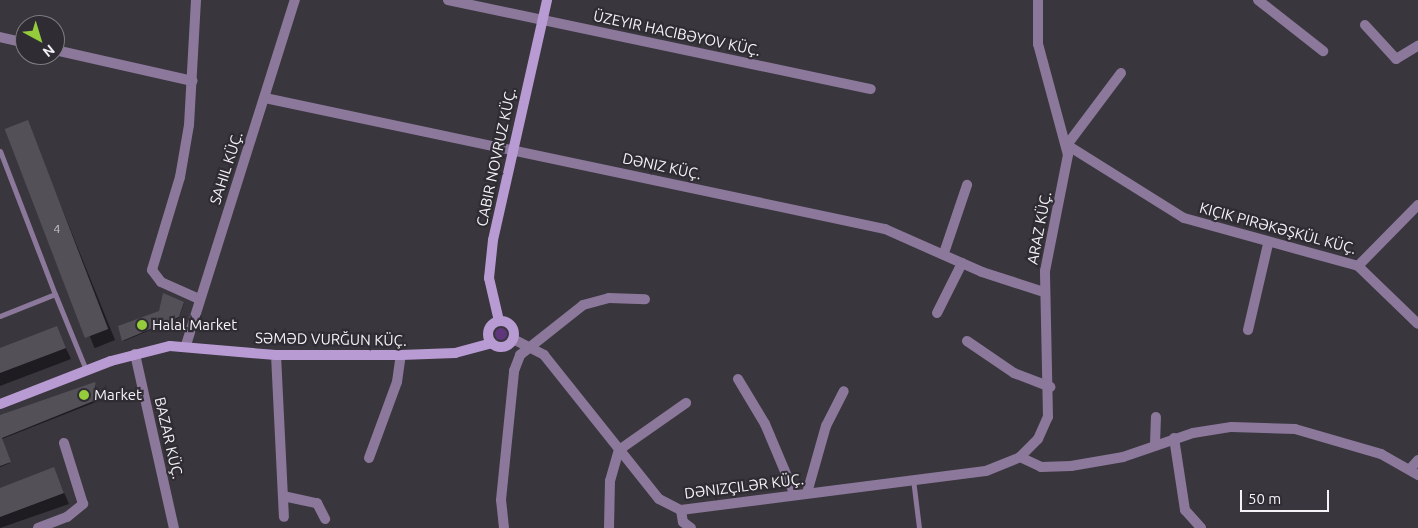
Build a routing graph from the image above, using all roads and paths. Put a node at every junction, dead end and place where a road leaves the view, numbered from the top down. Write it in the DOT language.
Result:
graph roads {
  1 [pos="196,0"];
  2 [pos="295,0"];
  3 [pos="448,0"];
  4 [pos="547,0"];
  5 [pos="1038,0"];
  6 [pos="1258,0"];
  7 [pos="542,20"];
  8 [pos="1365,25"];
  9 [pos="0,37"];
  10 [pos="15,41"];
  11 [pos="1418,46"];
  12 [pos="65,52"];
  13 [pos="1323,52"];
  14 [pos="1121,74"];
  15 [pos="193,81"];
  16 [pos="871,89"];
  17 [pos="265,98"];
  18 [pos="1068,145"];
  19 [pos="0,150"];
  20 [pos="512,150"];
  21 [pos="967,186"];
  22 [pos="1418,205"];
  23 [pos="1268,244"];
  24 [pos="944,253"];
  25 [pos="962,263"];
  26 [pos="1358,266"];
  27 [pos="1044,292"];
  28 [pos="55,294"];
  29 [pos="199,299"];
  30 [pos="644,299"];
  31 [pos="937,313"];
  32 [pos="0,316"];
  33 [pos="499,322"];
  34 [pos="1418,324"];
  35 [pos="1248,330"];
  36 [pos="513,339"];
  37 [pos="967,341"];
  38 [pos="492,343"];
  39 [pos="186,345"];
  40 [pos="529,345"];
  41 [pos="135,354"];
  42 [pos="276,355"];
  43 [pos="401,355"];
  44 [pos="86,370"];
  45 [pos="738,379"];
  46 [pos="1050,386"];
  47 [pos="844,391"];
  48 [pos="686,403"];
  49 [pos="0,404"];
  50 [pos="1156,417"];
  51 [pos="1174,438"];
  52 [pos="64,443"];
  53 [pos="1156,444"];
  54 [pos="619,450"];
  55 [pos="1020,457"];
  56 [pos="369,458"];
  57 [pos="1418,460"];
  58 [pos="1414,472"];
  59 [pos="912,478"];
  60 [pos="807,493"];
  61 [pos="795,495"];
  62 [pos="283,496"];
  63 [pos="681,510"];
  64 [pos="284,517"];
  65 [pos="325,519"];
  66 [pos="685,526"];
  67 [pos="38,528"];
  68 [pos="174,528"];
  69 [pos="504,528"];
  70 [pos="609,528"];
  71 [pos="919,528"];
  72 [pos="1201,528"];
  1 -- 15 [label="street"];
  2 -- 17 [label="street, SAHIL KÜÇ."];
  3 -- 7 [label="street"];
  4 -- 7 [label="main road, CABIR NOVRUZ KÜÇ."];
  5 -- 18 [label="street, ARAZ KÜÇ."];
  6 -- 13 [label="street"];
  7 -- 16 [label="street"];
  7 -- 20 [label="main road, CABIR NOVRUZ KÜÇ."];
  8 -- 11 [label="street"];
  9 -- 10 [label="street"];
  12 -- 15 [label="street"];
  14 -- 18 [label="street"];
  15 -- 29 [label="street"];
  17 -- 20 [label="street, DӘNIZ KÜÇ."];
  17 -- 29 [label="street, SAHIL KÜÇ."];
  18 -- 23 [label="street, KIÇIK PIRƏKƏŞKÜL KÜÇ."];
  18 -- 27 [label="street, ARAZ KÜÇ."];
  19 -- 28 [label="lane"];
  20 -- 24 [label="street, DӘNIZ KÜÇ."];
  20 -- 33 [label="main road, CABIR NOVRUZ KÜÇ."];
  21 -- 24 [label="street"];
  22 -- 26 [label="street"];
  23 -- 26 [label="street, KIÇIK PIRƏKƏŞKÜL KÜÇ."];
  23 -- 35 [label="street"];
  24 -- 25 [label="street, DӘNIZ KÜÇ."];
  25 -- 27 [label="street, DӘNIZ KÜÇ."];
  25 -- 31 [label="street"];
  26 -- 34 [label="street, KIÇIK PIRƏKƏŞKÜL KÜÇ."];
  27 -- 46 [label="street, ARAZ KÜÇ."];
  28 -- 32 [label="lane"];
  28 -- 44 [label="lane"];
  29 -- 39 [label="street, SAHIL KÜÇ."];
  30 -- 40 [label="street"];
  33 -- 36 [label="main road"];
  33 -- 38 [label="main road"];
  36 -- 38 [label="main road"];
  36 -- 40 [label="street, DӘNIZÇILӘR KÜÇ."];
  37 -- 46 [label="street"];
  38 -- 43 [label="main road, SƏMƏD VURĞUN KÜÇ."];
  39 -- 41 [label="main road, SƏMƏD VURĞUN KÜÇ."];
  39 -- 42 [label="main road, SƏMƏD VURĞUN KÜÇ."];
  40 -- 54 [label="street, DӘNIZÇILӘR KÜÇ."];
  40 -- 69 [label="street"];
  41 -- 44 [label="main road, SƏMƏD VURĞUN KÜÇ."];
  41 -- 68 [label="street, BAZAR KÜÇ."];
  42 -- 43 [label="main road, SƏMƏD VURĞUN KÜÇ."];
  42 -- 62 [label="street"];
  43 -- 56 [label="street"];
  44 -- 49 [label="main road, SƏMƏD VURĞUN KÜÇ."];
  45 -- 61 [label="street"];
  46 -- 55 [label="street, ARAZ KÜÇ."];
  47 -- 60 [label="street"];
  48 -- 54 [label="street"];
  50 -- 53 [label="street"];
  51 -- 53 [label="street"];
  51 -- 58 [label="street"];
  51 -- 72 [label="street"];
  52 -- 67 [label="street"];
  53 -- 55 [label="street"];
  54 -- 63 [label="street, DӘNIZÇILӘR KÜÇ."];
  54 -- 70 [label="street"];
  55 -- 59 [label="street, DӘNIZÇILӘR KÜÇ."];
  57 -- 58 [label="street"];
  59 -- 60 [label="street, DӘNIZÇILӘR KÜÇ."];
  59 -- 71 [label="lane"];
  60 -- 61 [label="street, DӘNIZÇILӘR KÜÇ."];
  61 -- 63 [label="street, DӘNIZÇILӘR KÜÇ."];
  62 -- 64 [label="street"];
  62 -- 65 [label="street"];
  63 -- 66 [label="street"];
}
